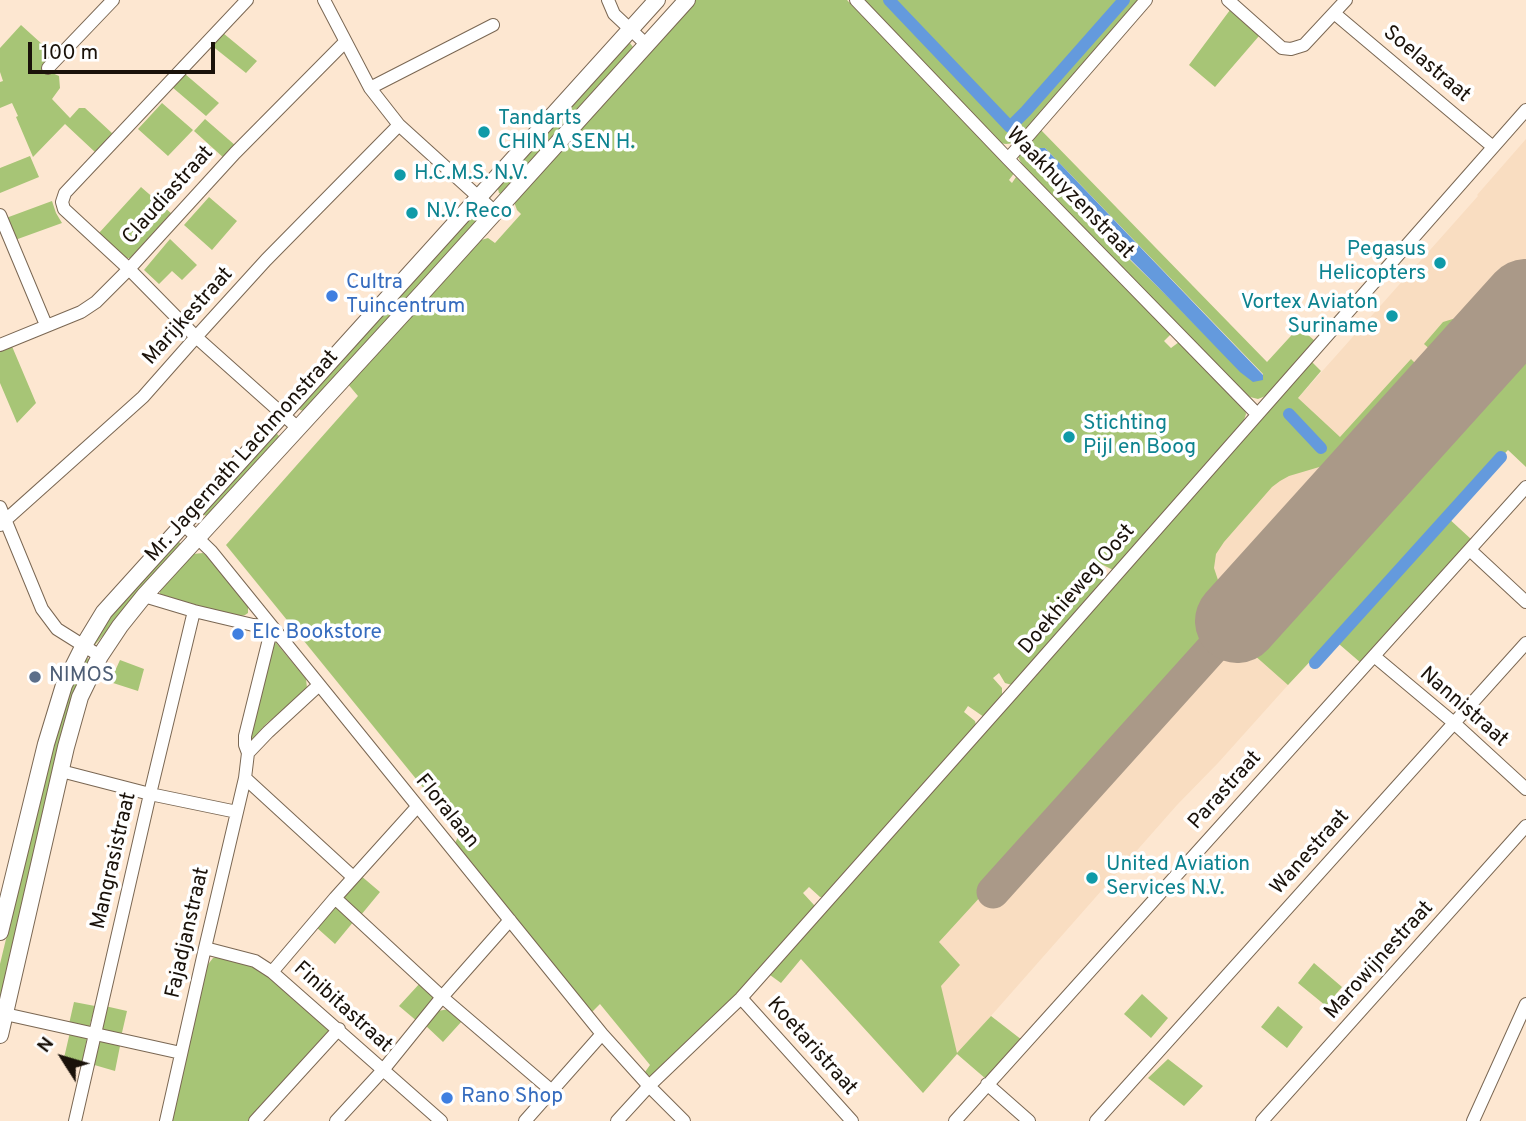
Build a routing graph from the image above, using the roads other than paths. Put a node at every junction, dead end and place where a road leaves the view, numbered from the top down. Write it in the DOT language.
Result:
graph roads {
  1 [pos="113,0"];
  2 [pos="247,0"];
  3 [pos="324,0"];
  4 [pos="608,0"];
  5 [pos="657,0"];
  6 [pos="687,0"];
  7 [pos="856,0"];
  8 [pos="1146,0"];
  9 [pos="1228,0"];
  10 [pos="1346,0"];
  11 [pos="1334,13"];
  12 [pos="493,25"];
  13 [pos="631,30"];
  14 [pos="345,42"];
  15 [pos="647,45"];
  16 [pos="48,68"];
  17 [pos="370,88"];
  18 [pos="1526,110"];
  19 [pos="398,125"];
  20 [pos="1493,147"];
  21 [pos="1008,159"];
  22 [pos="479,198"];
  23 [pos="495,212"];
  24 [pos="0,215"];
  25 [pos="129,269"];
  26 [pos="46,325"];
  27 [pos="196,337"];
  28 [pos="0,345"];
  29 [pos="282,414"];
  30 [pos="1257,414"];
  31 [pos="298,428"];
  32 [pos="1526,487"];
  33 [pos="0,507"];
  34 [pos="3,522"];
  35 [pos="183,524"];
  36 [pos="198,538"];
  37 [pos="1469,550"];
  38 [pos="144,596"];
  39 [pos="1526,602"];
  40 [pos="194,611"];
  41 [pos="272,627"];
  42 [pos="1526,643"];
  43 [pos="84,645"];
  44 [pos="100,656"];
  45 [pos="1374,656"];
  46 [pos="319,685"];
  47 [pos="1454,723"];
  48 [pos="248,753"];
  49 [pos="61,771"];
  50 [pos="246,778"];
  51 [pos="1526,789"];
  52 [pos="150,794"];
  53 [pos="417,807"];
  54 [pos="237,812"];
  55 [pos="1526,826"];
  56 [pos="354,877"];
  57 [pos="335,898"];
  58 [pos="510,920"];
  59 [pos="0,932"];
  60 [pos="205,948"];
  61 [pos="272,972"];
  62 [pos="442,997"];
  63 [pos="741,998"];
  64 [pos="1526,1004"];
  65 [pos="5,1014"];
  66 [pos="339,1029"];
  67 [pos="95,1034"];
  68 [pos="602,1034"];
  69 [pos="0,1035"];
  70 [pos="181,1053"];
  71 [pos="383,1070"];
  72 [pos="988,1084"];
  73 [pos="649,1086"];
  74 [pos="552,1091"];
  75 [pos="433,1119"];
  76 [pos="75,1121"];
  77 [pos="166,1121"];
  78 [pos="255,1121"];
  79 [pos="337,1121"];
  80 [pos="525,1121"];
  81 [pos="617,1121"];
  82 [pos="684,1121"];
  83 [pos="852,1121"];
  84 [pos="955,1121"];
  85 [pos="1029,1121"];
  86 [pos="1096,1121"];
  87 [pos="1262,1121"];
  88 [pos="1473,1121"];
  1 -- 16 [label="street"];
  2 -- 25 [label="street"];
  3 -- 14 [label="street"];
  4 -- 13 [label="street"];
  5 -- 13 [label="main road, Mr. Jagernath Lachmonstraat"];
  6 -- 15 [label="main road, Mr. Jagernath Lachmonstraat"];
  7 -- 21 [label="street, Waakhuyzenstraat"];
  8 -- 21 [label="street"];
  9 -- 11 [label="street"];
  10 -- 11 [label="street"];
  11 -- 20 [label="street, Soelastraat"];
  12 -- 17 [label="street"];
  13 -- 15 [label="street"];
  13 -- 22 [label="main road, Mr. Jagernath Lachmonstraat"];
  14 -- 17 [label="street"];
  14 -- 25 [label="street, Claudiastraat"];
  15 -- 23 [label="main road, Mr. Jagernath Lachmonstraat"];
  17 -- 19 [label="street"];
  18 -- 20 [label="street, Doekhieweg Oost"];
  19 -- 22 [label="street"];
  19 -- 27 [label="street, Marijkestraat"];
  20 -- 30 [label="street, Doekhieweg Oost"];
  21 -- 30 [label="street, Waakhuyzenstraat"];
  22 -- 23 [label="street"];
  22 -- 29 [label="main road, Mr. Jagernath Lachmonstraat"];
  23 -- 31 [label="main road, Mr. Jagernath Lachmonstraat"];
  24 -- 26 [label="street"];
  25 -- 26 [label="street, Claudiastraat"];
  25 -- 27 [label="street"];
  26 -- 28 [label="street, Claudiastraat"];
  27 -- 29 [label="street"];
  27 -- 34 [label="street, Marijkestraat"];
  29 -- 31 [label="street"];
  29 -- 35 [label="main road, Mr. Jagernath Lachmonstraat"];
  30 -- 63 [label="street, Doekhieweg Oost"];
  31 -- 36 [label="main road, Mr. Jagernath Lachmonstraat"];
  32 -- 37 [label="street, Parastraat"];
  33 -- 34 [label="street"];
  34 -- 43 [label="street"];
  35 -- 36 [label="street, Floralaan"];
  35 -- 43 [label="main road, Mr. Jagernath Lachmonstraat"];
  36 -- 38 [label="main road, Mr. Jagernath Lachmonstraat"];
  36 -- 41 [label="street, Floralaan"];
  37 -- 39 [label="street"];
  37 -- 45 [label="street, Parastraat"];
  38 -- 40 [label="street"];
  38 -- 44 [label="main road, Mr. Jagernath Lachmonstraat"];
  40 -- 41 [label="street"];
  40 -- 52 [label="street, Mangrasistraat"];
  41 -- 46 [label="street, Floralaan"];
  41 -- 48 [label="street, Fajadjanstraat"];
  42 -- 47 [label="street, Wanestraat"];
  43 -- 44 [label="street"];
  43 -- 59 [label="main road, Mr. Jagernath Lachmonstraat"];
  44 -- 49 [label="main road, Mr. Jagernath Lachmonstraat"];
  45 -- 47 [label="street, Nannistraat"];
  45 -- 72 [label="street, Parastraat"];
  46 -- 48 [label="street"];
  46 -- 53 [label="street, Floralaan"];
  47 -- 51 [label="street, Nannistraat"];
  47 -- 86 [label="street, Wanestraat"];
  48 -- 50 [label="street, Fajadjanstraat"];
  49 -- 52 [label="street"];
  49 -- 65 [label="main road, Mr. Jagernath Lachmonstraat"];
  50 -- 54 [label="street, Fajadjanstraat"];
  50 -- 56 [label="street"];
  52 -- 54 [label="street"];
  52 -- 67 [label="street, Mangrasistraat"];
  53 -- 56 [label="street"];
  53 -- 58 [label="street, Floralaan"];
  54 -- 60 [label="street, Fajadjanstraat"];
  55 -- 87 [label="street, Marowijnestraat"];
  56 -- 57 [label="street"];
  57 -- 61 [label="street"];
  57 -- 62 [label="street"];
  58 -- 62 [label="street"];
  58 -- 68 [label="street, Floralaan"];
  60 -- 61 [label="street, Finibitastraat"];
  60 -- 70 [label="street, Fajadjanstraat"];
  61 -- 66 [label="street, Finibitastraat"];
  62 -- 71 [label="street"];
  62 -- 74 [label="street"];
  63 -- 73 [label="street, Doekhieweg Oost"];
  63 -- 83 [label="street, Koetaristraat"];
  64 -- 88 [label="street"];
  65 -- 67 [label="street"];
  65 -- 69 [label="main road, Mr. Jagernath Lachmonstraat"];
  66 -- 71 [label="street, Finibitastraat"];
  66 -- 78 [label="street"];
  67 -- 70 [label="street"];
  67 -- 76 [label="street, Mangrasistraat"];
  68 -- 73 [label="street, Floralaan"];
  68 -- 74 [label="street"];
  70 -- 77 [label="street, Fajadjanstraat"];
  71 -- 75 [label="street, Finibitastraat"];
  71 -- 79 [label="street"];
  72 -- 84 [label="street, Parastraat"];
  72 -- 85 [label="street"];
  73 -- 81 [label="street, Doekhieweg Oost"];
  73 -- 82 [label="street, Floralaan"];
  74 -- 80 [label="street"];
}
